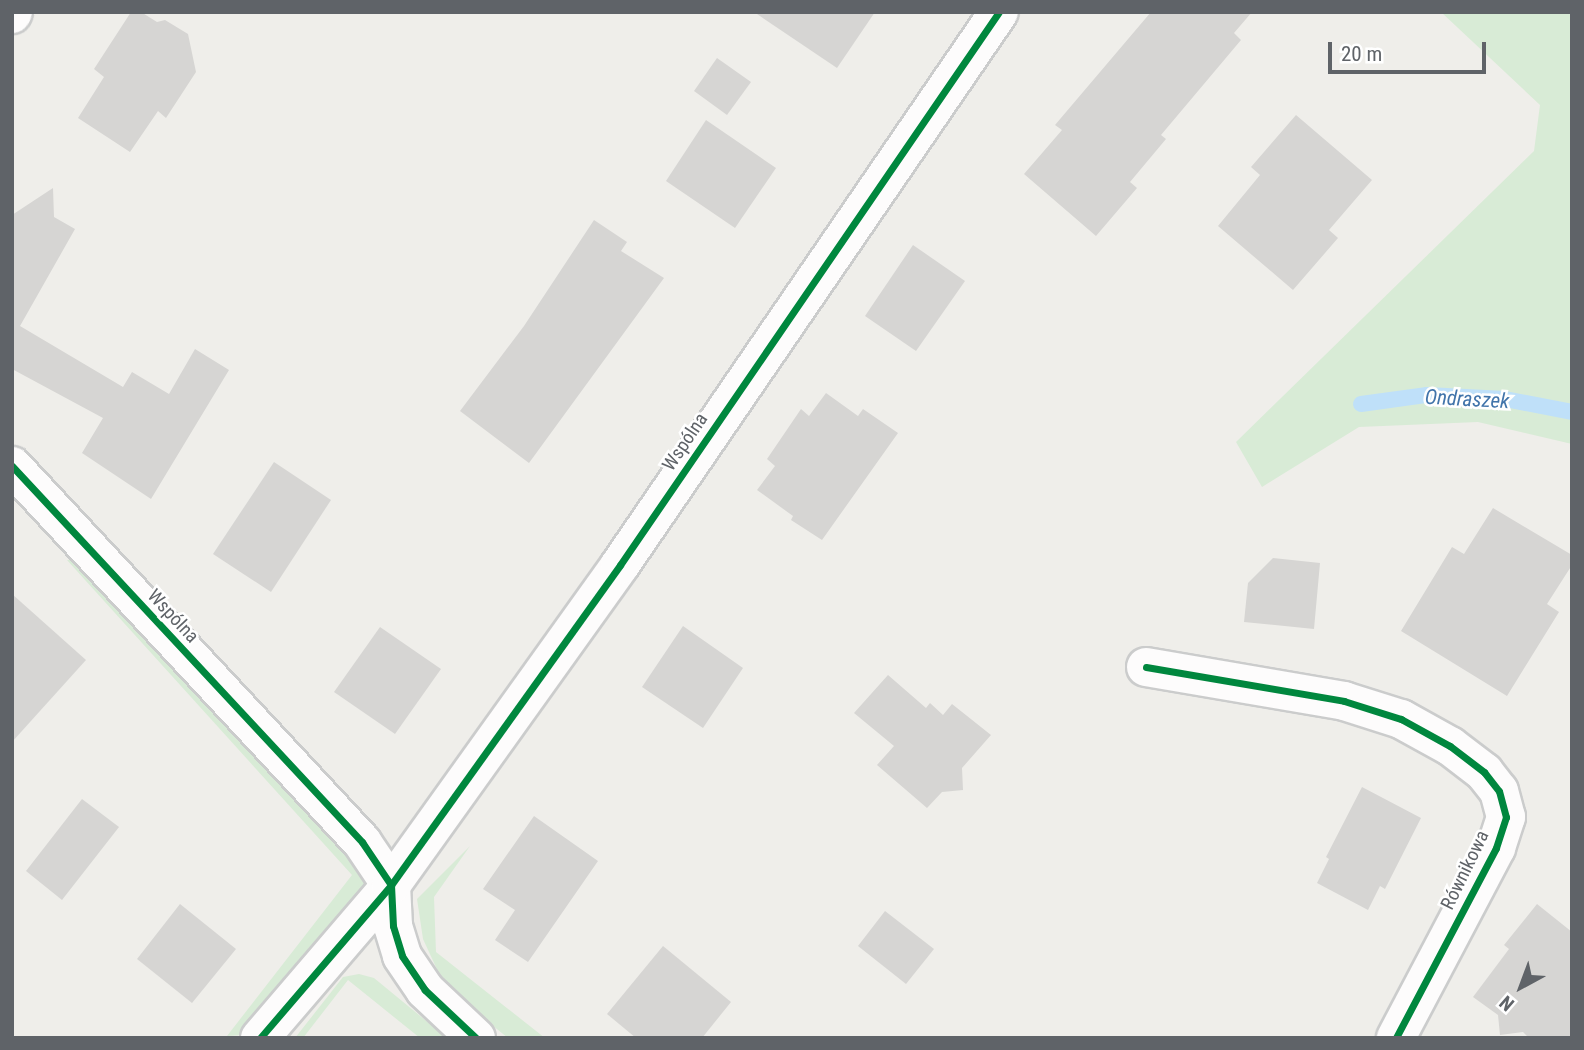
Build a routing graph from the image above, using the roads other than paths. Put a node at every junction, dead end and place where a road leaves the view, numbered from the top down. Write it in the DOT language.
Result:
graph roads {
  1 [pos="999,12"];
  2 [pos="12,466"];
  3 [pos="1146,667"];
  4 [pos="391,885"];
  5 [pos="260,1038"];
  6 [pos="477,1038"];
  7 [pos="1396,1038"];
  1 -- 4 [label="street, Wspólna"];
  2 -- 4 [label="street, Wspólna"];
  3 -- 7 [label="street, Równikowa"];
  4 -- 5 [label="street, Wspólna"];
  4 -- 6 [label="street"];
}
